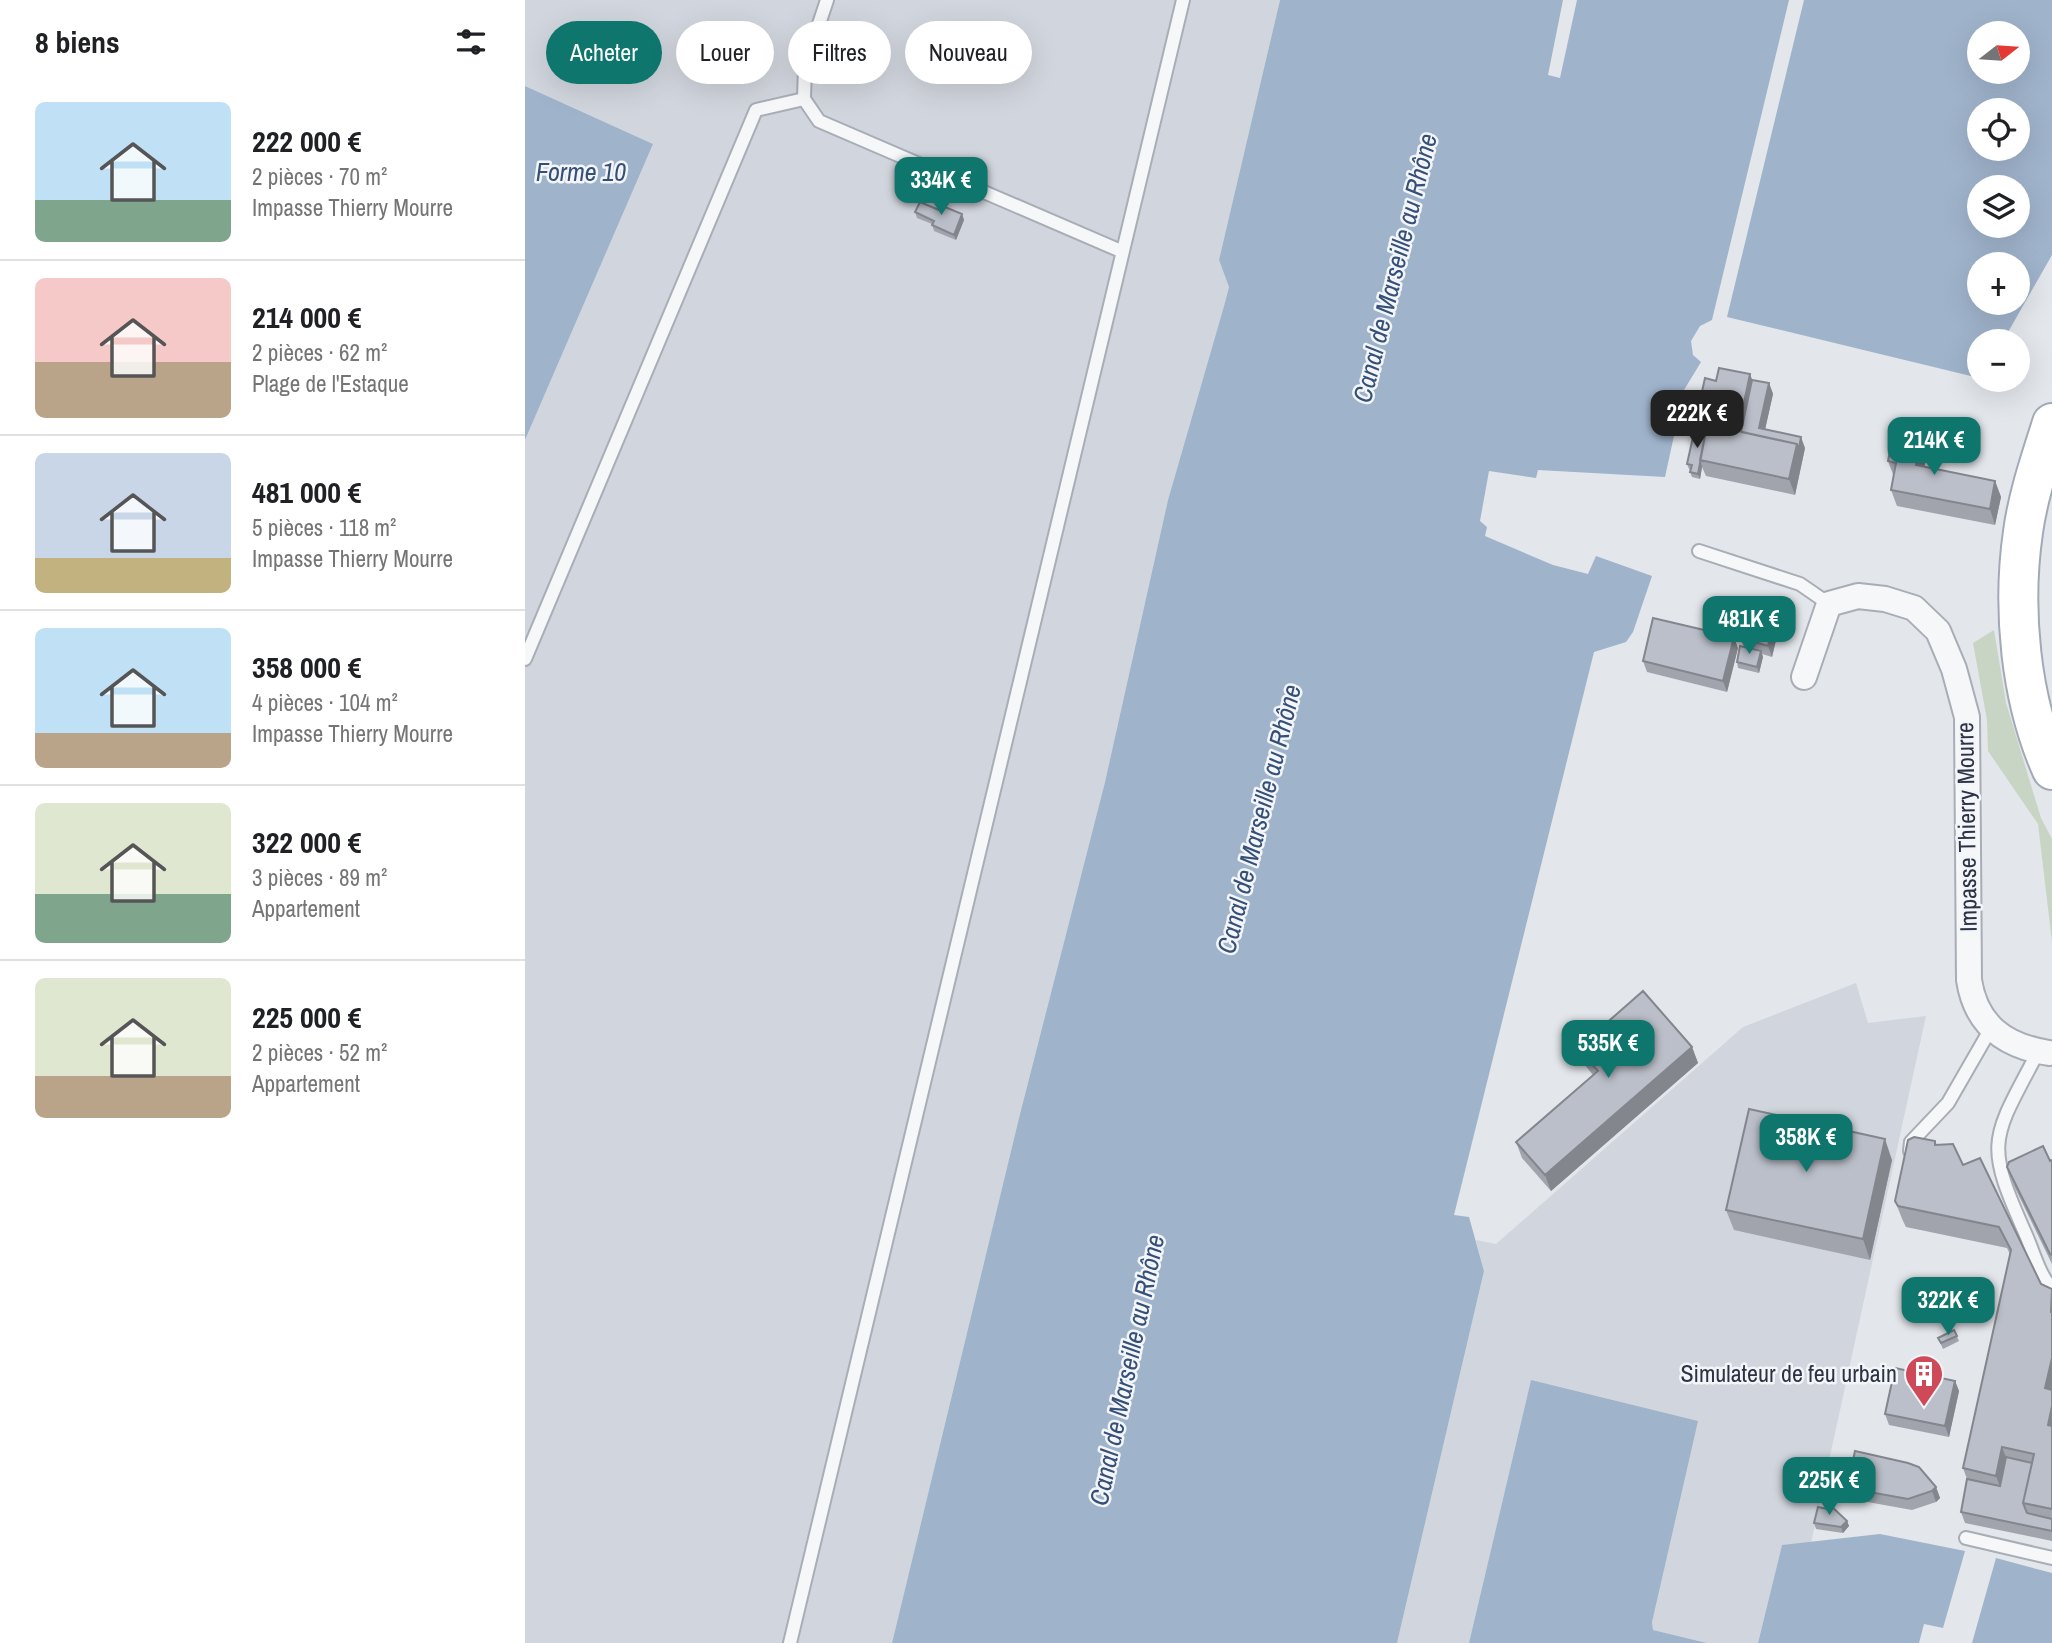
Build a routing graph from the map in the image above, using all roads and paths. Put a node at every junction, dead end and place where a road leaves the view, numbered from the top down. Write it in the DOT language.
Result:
graph roads {
  1 [pos="827,0"];
  2 [pos="1183,0"];
  3 [pos="804,99"];
  4 [pos="1121,251"];
  5 [pos="2052,423"];
  6 [pos="1699,551"];
  7 [pos="1829,604"];
  8 [pos="525,659"];
  9 [pos="1804,677"];
  10 [pos="2052,770"];
  11 [pos="1990,1030"];
  12 [pos="2048,1053"];
  13 [pos="1907,1165"];
  14 [pos="2052,1288"];
  15 [pos="1966,1538"];
  16 [pos="2052,1558"];
  17 [pos="790,1643"];
  1 -- 3 [label="lane"];
  2 -- 4 [label="lane"];
  3 -- 4 [label="lane"];
  3 -- 8 [label="lane"];
  4 -- 17 [label="lane"];
  5 -- 10 [label="main road"];
  6 -- 7 [label="lane"];
  7 -- 9 [label="street"];
  7 -- 11 [label="street, Impasse Thierry Mourre"];
  11 -- 12 [label="street"];
  11 -- 13 [label="lane"];
  12 -- 14 [label="lane"];
  15 -- 16 [label="lane"];
}
